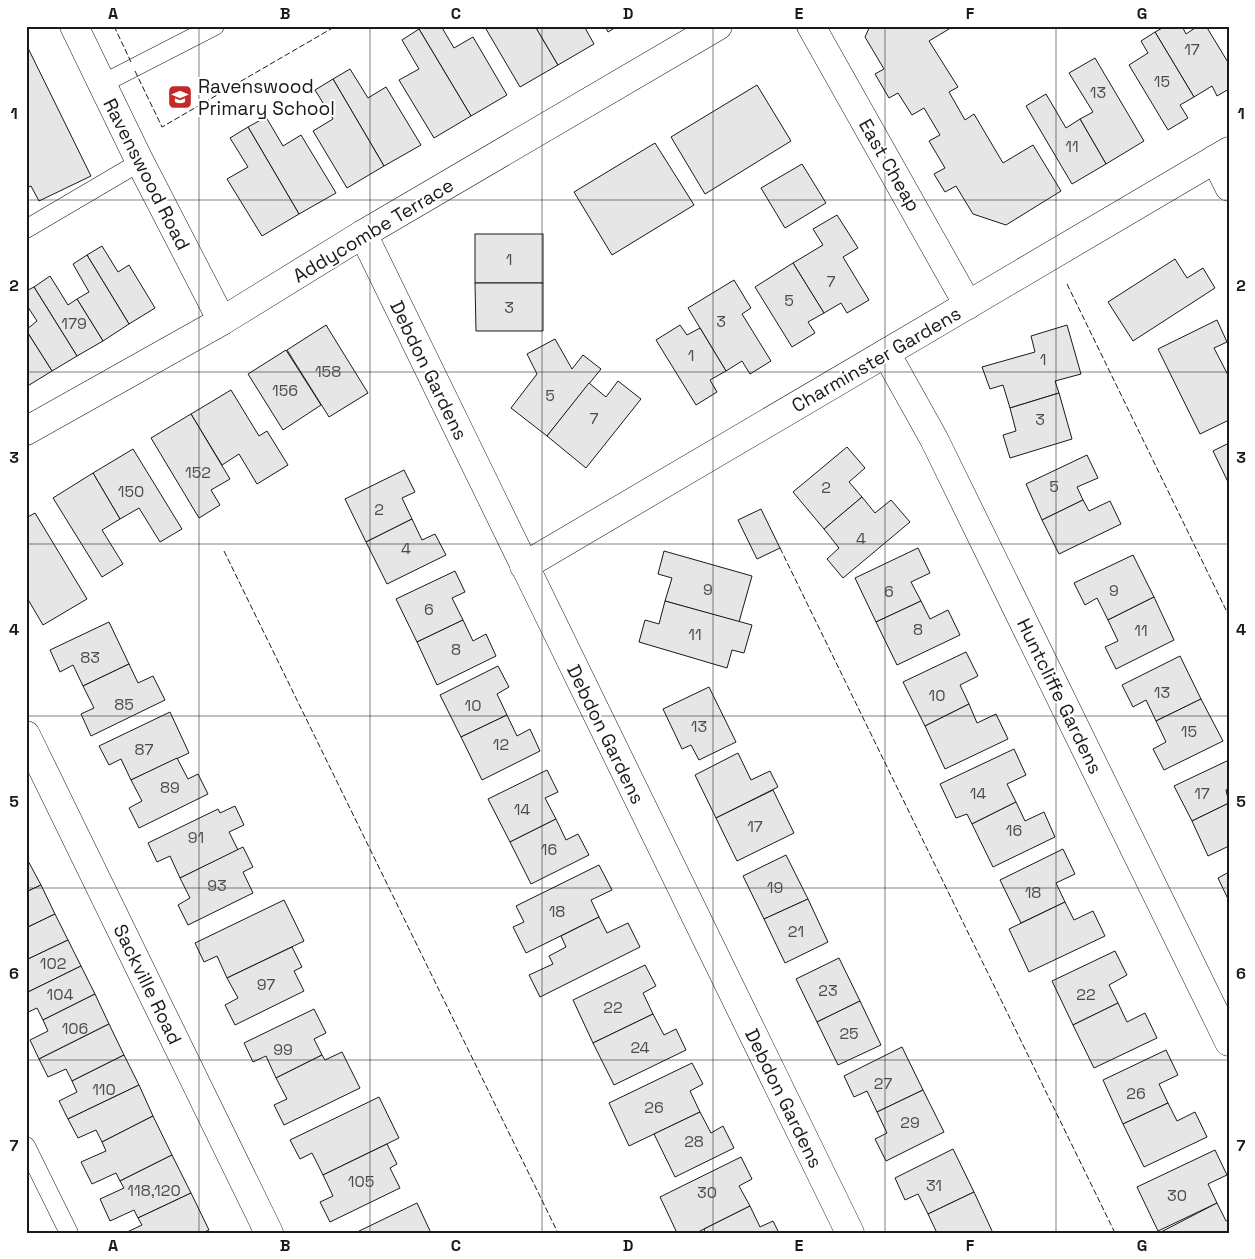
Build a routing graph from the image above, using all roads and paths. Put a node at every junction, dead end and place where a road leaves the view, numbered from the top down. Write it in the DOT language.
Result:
graph roads {
  1 [pos="74,26"];
  2 [pos="215,26"];
  3 [pos="718,26"];
  4 [pos="811,26"];
  5 [pos="102,84"];
  6 [pos="1222,155"];
  7 [pos="140,162"];
  8 [pos="1229,187"];
  9 [pos="26,229"];
  10 [pos="363,234"];
  11 [pos="968,304"];
  12 [pos="222,321"];
  13 [pos="886,353"];
  14 [pos="26,431"];
  15 [pos="524,566"];
  16 [pos="26,735"];
  17 [pos="1229,1042"];
  18 [pos="26,1146"];
  19 [pos="69,1233"];
  20 [pos="269,1233"];
  21 [pos="850,1233"];
  1 -- 5 [label="street, Ravenswood Road"];
  2 -- 5 [label="lane"];
  3 -- 10 [label="street, Addycombe Terrace"];
  4 -- 11 [label="street, East Cheap"];
  5 -- 7 [label="street, Ravenswood Road"];
  6 -- 8 [label="street"];
  6 -- 11 [label="street, Charminster Gardens"];
  7 -- 9 [label="lane"];
  7 -- 12 [label="street, Ravenswood Road"];
  10 -- 12 [label="street, Addycombe Terrace"];
  10 -- 15 [label="street, Debdon Gardens"];
  11 -- 13 [label="street, Charminster Gardens"];
  12 -- 14 [label="street, Addycombe Terrace"];
  13 -- 15 [label="street, Charminster Gardens"];
  13 -- 17 [label="street, Huntcliffe Gardens"];
  15 -- 21 [label="street, Debdon Gardens"];
  16 -- 20 [label="street, Sackville Road"];
  18 -- 19 [label="lane"];
}
